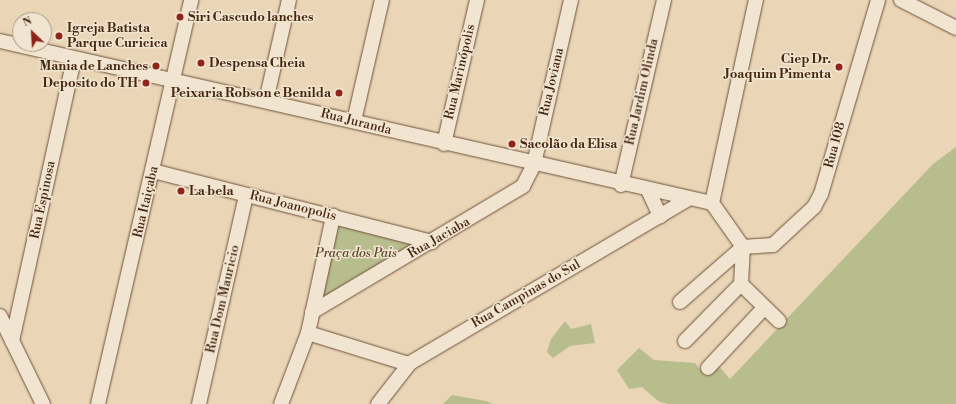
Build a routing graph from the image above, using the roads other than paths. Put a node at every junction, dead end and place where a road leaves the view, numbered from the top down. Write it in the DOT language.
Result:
graph roads {
  1 [pos="191,0"];
  2 [pos="289,0"];
  3 [pos="382,0"];
  4 [pos="476,0"];
  5 [pos="571,0"];
  6 [pos="664,0"];
  7 [pos="756,0"];
  8 [pos="878,0"];
  9 [pos="902,0"];
  10 [pos="956,28"];
  11 [pos="0,42"];
  12 [pos="74,59"];
  13 [pos="171,81"];
  14 [pos="266,101"];
  15 [pos="354,121"];
  16 [pos="444,144"];
  17 [pos="534,164"];
  18 [pos="153,171"];
  19 [pos="620,185"];
  20 [pos="648,190"];
  21 [pos="246,195"];
  22 [pos="687,200"];
  23 [pos="712,203"];
  24 [pos="333,216"];
  25 [pos="660,216"];
  26 [pos="432,242"];
  27 [pos="743,247"];
  28 [pos="741,284"];
  29 [pos="680,302"];
  30 [pos="764,308"];
  31 [pos="312,312"];
  32 [pos="0,316"];
  33 [pos="779,321"];
  34 [pos="308,333"];
  35 [pos="12,341"];
  36 [pos="685,341"];
  37 [pos="408,364"];
  38 [pos="708,368"];
  39 [pos="43,404"];
  40 [pos="98,404"];
  41 [pos="199,404"];
  42 [pos="281,404"];
  43 [pos="378,404"];
  1 -- 13 [label="street, Rua Itaiçaba"];
  2 -- 14 [label="street"];
  3 -- 15 [label="street"];
  4 -- 16 [label="street, Rua Marinópolis"];
  5 -- 17 [label="street, Rua Joviana"];
  6 -- 19 [label="street, Rua Jardim Olinda"];
  7 -- 23 [label="street"];
  8 -- 27 [label="street, Rua 108"];
  9 -- 10 [label="street"];
  11 -- 12 [label="street, Rua Juranda"];
  12 -- 13 [label="street, Rua Juranda"];
  12 -- 35 [label="street, Rua Espinosa"];
  13 -- 14 [label="street, Rua Juranda"];
  13 -- 18 [label="street, Rua Itaiçaba"];
  14 -- 15 [label="street, Rua Juranda"];
  15 -- 16 [label="street, Rua Juranda"];
  16 -- 17 [label="street, Rua Juranda"];
  17 -- 19 [label="street, Rua Juranda"];
  17 -- 26 [label="street, Rua Jaciaba"];
  18 -- 21 [label="street, Rua Joanopolis"];
  18 -- 40 [label="street, Rua Itaiçaba"];
  19 -- 20 [label="street, Rua Juranda"];
  20 -- 22 [label="street, Rua Juranda"];
  20 -- 25 [label="street"];
  21 -- 24 [label="street, Rua Joanopolis"];
  21 -- 41 [label="street, Rua Dom Mauricio"];
  22 -- 23 [label="street, Rua Juranda"];
  22 -- 25 [label="street, Rua Campinas do Sul"];
  23 -- 27 [label="street"];
  24 -- 26 [label="street, Rua Joanopolis"];
  24 -- 31 [label="street"];
  25 -- 37 [label="street, Rua Campinas do Sul"];
  26 -- 31 [label="street, Rua Jaciaba"];
  27 -- 28 [label="street"];
  27 -- 29 [label="street"];
  28 -- 30 [label="street"];
  28 -- 36 [label="street"];
  30 -- 33 [label="street"];
  30 -- 38 [label="street"];
  31 -- 34 [label="street"];
  32 -- 35 [label="street"];
  34 -- 37 [label="street"];
  34 -- 42 [label="street"];
  35 -- 39 [label="street"];
  37 -- 43 [label="street, Rua Campinas do Sul"];
}
